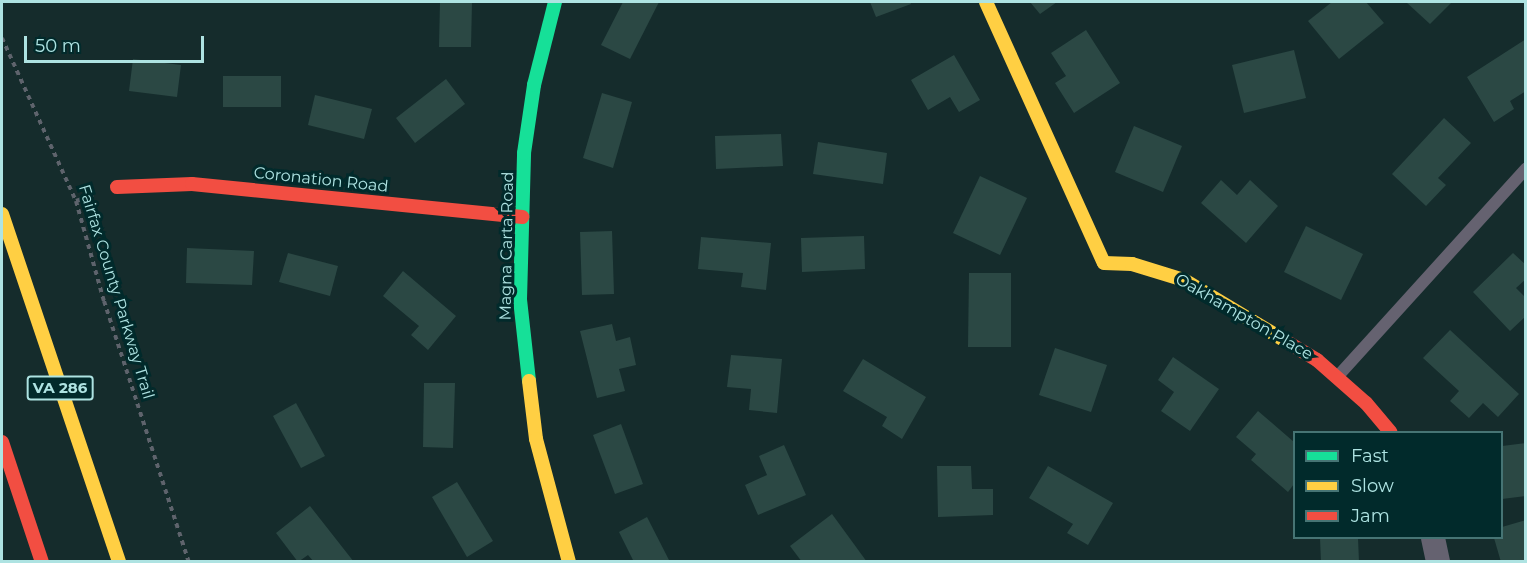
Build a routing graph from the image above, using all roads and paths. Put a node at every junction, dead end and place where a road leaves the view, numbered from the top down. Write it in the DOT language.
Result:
graph roads {
  1 [pos="555,2"];
  2 [pos="986,2"];
  3 [pos="2,38"];
  4 [pos="1526,169"];
  5 [pos="117,187"];
  6 [pos="2,214"];
  7 [pos="522,217"];
  8 [pos="1337,377"];
  9 [pos="1389,431"];
  10 [pos="2,442"];
  11 [pos="1433,539"];
  12 [pos="42,561"];
  13 [pos="119,561"];
  14 [pos="189,561"];
  15 [pos="569,561"];
  16 [pos="1438,561"];
  1 -- 7 [label="main road, Magna Carta Road"];
  2 -- 8 [label="main road, Oakhampton Place"];
  3 -- 14 [label="path, Fairfax County Parkway Trail"];
  4 -- 8 [label="lane"];
  5 -- 7 [label="main road, Coronation Road"];
  6 -- 13 [label="main road, VA 286"];
  7 -- 15 [label="main road, Magna Carta Road"];
  8 -- 9 [label="main road, Oakhampton Place"];
  10 -- 12 [label="main road"];
  11 -- 16 [label="street"];
}
